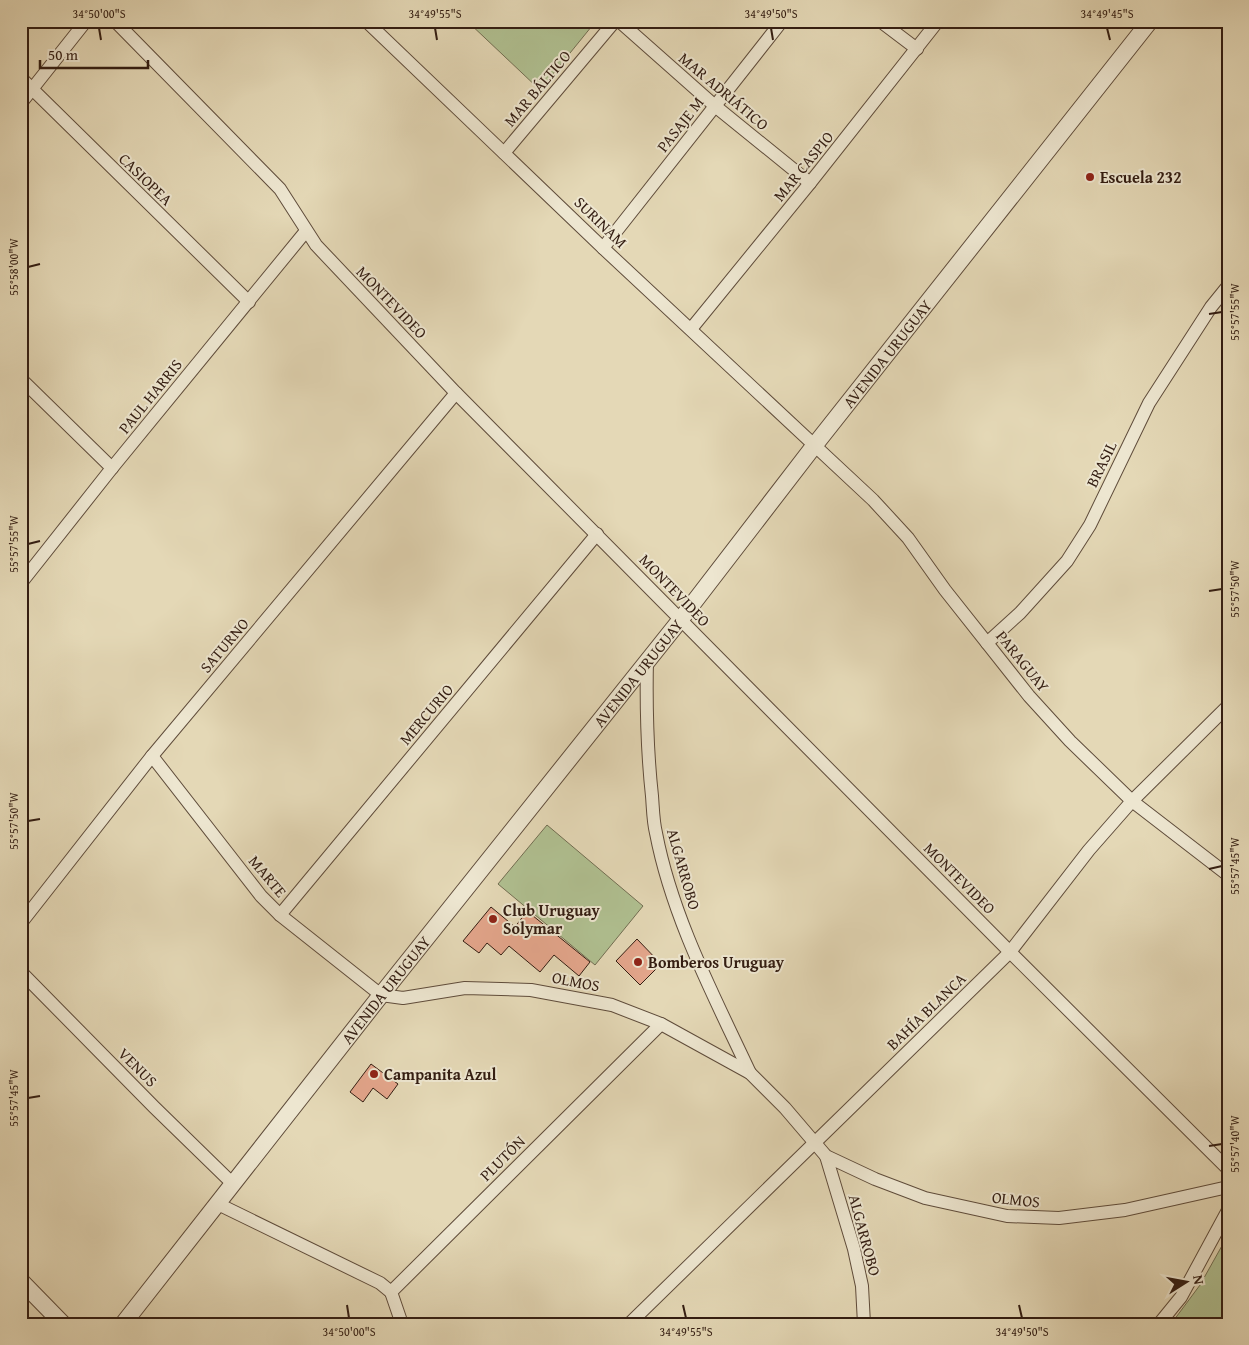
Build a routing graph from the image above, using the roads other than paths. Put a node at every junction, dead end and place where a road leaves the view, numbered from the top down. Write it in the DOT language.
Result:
graph roads {
  1 [pos="86,21"];
  2 [pos="115,21"];
  3 [pos="366,21"];
  4 [pos="615,21"];
  5 [pos="619,21"];
  6 [pos="782,21"];
  7 [pos="880,21"];
  8 [pos="938,21"];
  9 [pos="1150,21"];
  10 [pos="916,49"];
  11 [pos="21,78"];
  12 [pos="32,90"];
  13 [pos="21,103"];
  14 [pos="715,106"];
  15 [pos="504,153"];
  16 [pos="810,183"];
  17 [pos="306,231"];
  18 [pos="603,248"];
  19 [pos="1228,286"];
  20 [pos="248,302"];
  21 [pos="691,329"];
  22 [pos="21,379"];
  23 [pos="456,393"];
  24 [pos="814,446"];
  25 [pos="112,468"];
  26 [pos="597,534"];
  27 [pos="21,583"];
  28 [pos="681,619"];
  29 [pos="987,642"];
  30 [pos="647,659"];
  31 [pos="1228,706"];
  32 [pos="152,756"];
  33 [pos="1132,801"];
  34 [pos="1228,875"];
  35 [pos="280,915"];
  36 [pos="21,923"];
  37 [pos="1010,952"];
  38 [pos="21,972"];
  39 [pos="381,995"];
  40 [pos="661,1024"];
  41 [pos="750,1073"];
  42 [pos="816,1143"];
  43 [pos="826,1156"];
  44 [pos="1228,1170"];
  45 [pos="233,1184"];
  46 [pos="1228,1187"];
  47 [pos="218,1204"];
  48 [pos="1228,1210"];
  49 [pos="21,1281"];
  50 [pos="391,1292"];
  51 [pos="63,1324"];
  52 [pos="123,1324"];
  53 [pos="402,1324"];
  54 [pos="629,1324"];
  55 [pos="864,1324"];
  56 [pos="1159,1324"];
  1 -- 12 [label="street"];
  2 -- 17 [label="street, MONTEVIDEO"];
  3 -- 15 [label="street, SURINAM"];
  4 -- 15 [label="street, MAR BÁLTICO"];
  5 -- 14 [label="street, MAR ADRIÁTICO"];
  6 -- 14 [label="street, PASAJE M"];
  7 -- 10 [label="street"];
  8 -- 10 [label="street, MAR CASPIO"];
  9 -- 24 [label="street, AVENIDA URUGUAY"];
  10 -- 16 [label="street, MAR CASPIO"];
  11 -- 12 [label="street, CASIOPEA"];
  12 -- 13 [label="street"];
  12 -- 20 [label="street, CASIOPEA"];
  14 -- 16 [label="street, MAR ADRIÁTICO"];
  14 -- 18 [label="street, PASAJE M"];
  15 -- 18 [label="street, SURINAM"];
  16 -- 21 [label="street, MAR CASPIO"];
  17 -- 20 [label="street, PAUL HARRIS"];
  17 -- 23 [label="street, MONTEVIDEO"];
  18 -- 21 [label="street, SURINAM"];
  19 -- 29 [label="street, BRASIL"];
  20 -- 25 [label="street, PAUL HARRIS"];
  21 -- 24 [label="street, SURINAM"];
  22 -- 25 [label="street"];
  23 -- 26 [label="street, MONTEVIDEO"];
  23 -- 32 [label="street, SATURNO"];
  24 -- 28 [label="street, AVENIDA URUGUAY"];
  24 -- 29 [label="street, PARAGUAY"];
  25 -- 27 [label="street, PAUL HARRIS"];
  26 -- 28 [label="street, MONTEVIDEO"];
  26 -- 35 [label="street, MERCURIO"];
  28 -- 30 [label="street, AVENIDA URUGUAY"];
  28 -- 37 [label="street, MONTEVIDEO"];
  29 -- 33 [label="street, PARAGUAY"];
  30 -- 39 [label="street, AVENIDA URUGUAY"];
  30 -- 41 [label="street, ALGARROBO"];
  31 -- 33 [label="street, BAHÍA BLANCA"];
  32 -- 35 [label="street, MARTE"];
  32 -- 36 [label="street, SATURNO"];
  33 -- 34 [label="street, PARAGUAY"];
  33 -- 37 [label="street, BAHÍA BLANCA"];
  35 -- 39 [label="street, MARTE"];
  37 -- 42 [label="street, BAHÍA BLANCA"];
  37 -- 44 [label="street, MONTEVIDEO"];
  38 -- 45 [label="street, VENUS"];
  39 -- 40 [label="street, OLMOS"];
  39 -- 45 [label="street, AVENIDA URUGUAY"];
  40 -- 41 [label="street, OLMOS"];
  40 -- 50 [label="street, PLUTÓN"];
  41 -- 42 [label="street, OLMOS"];
  42 -- 43 [label="street, OLMOS"];
  42 -- 54 [label="street, BAHÍA BLANCA"];
  43 -- 46 [label="street, OLMOS"];
  43 -- 55 [label="street, ALGARROBO"];
  45 -- 47 [label="street, AVENIDA URUGUAY"];
  47 -- 50 [label="street"];
  47 -- 52 [label="street, AVENIDA URUGUAY"];
  48 -- 56 [label="street"];
  49 -- 51 [label="street"];
  50 -- 53 [label="street"];
}
